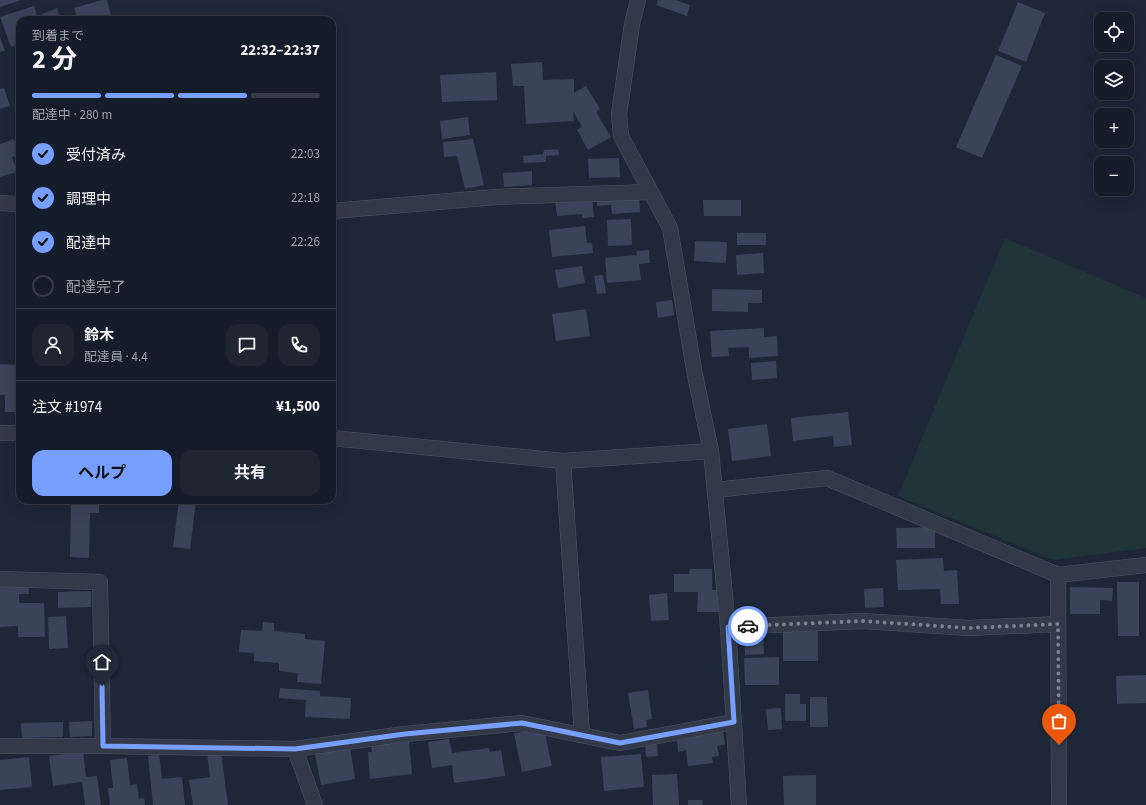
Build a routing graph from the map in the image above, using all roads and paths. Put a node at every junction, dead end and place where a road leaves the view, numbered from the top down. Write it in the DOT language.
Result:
graph roads {
  1 [pos="638,0"];
  2 [pos="650,192"];
  3 [pos="0,203"];
  4 [pos="16,204"];
  5 [pos="336,211"];
  6 [pos="0,433"];
  7 [pos="16,433"];
  8 [pos="336,438"];
  9 [pos="711,451"];
  10 [pos="563,461"];
  11 [pos="715,490"];
  12 [pos="1146,565"];
  13 [pos="1058,576"];
  14 [pos="0,579"];
  15 [pos="1058,624"];
  16 [pos="728,627"];
  17 [pos="734,722"];
  18 [pos="582,735"];
  19 [pos="0,746"];
  20 [pos="103,746"];
  21 [pos="295,749"];
  22 [pos="314,805"];
  23 [pos="739,805"];
  24 [pos="1059,805"];
  1 -- 2 [label="street"];
  2 -- 5 [label="street"];
  2 -- 9 [label="street"];
  3 -- 4 [label="street"];
  6 -- 7 [label="street"];
  8 -- 10 [label="street"];
  9 -- 10 [label="street"];
  9 -- 11 [label="street"];
  10 -- 18 [label="street"];
  11 -- 13 [label="street"];
  11 -- 16 [label="street"];
  12 -- 13 [label="street"];
  13 -- 15 [label="street"];
  14 -- 20 [label="street"];
  15 -- 16 [label="street"];
  15 -- 24 [label="street"];
  16 -- 17 [label="street"];
  17 -- 18 [label="street"];
  17 -- 23 [label="street"];
  18 -- 21 [label="street"];
  19 -- 20 [label="street"];
  20 -- 21 [label="street"];
  21 -- 22 [label="street"];
}
